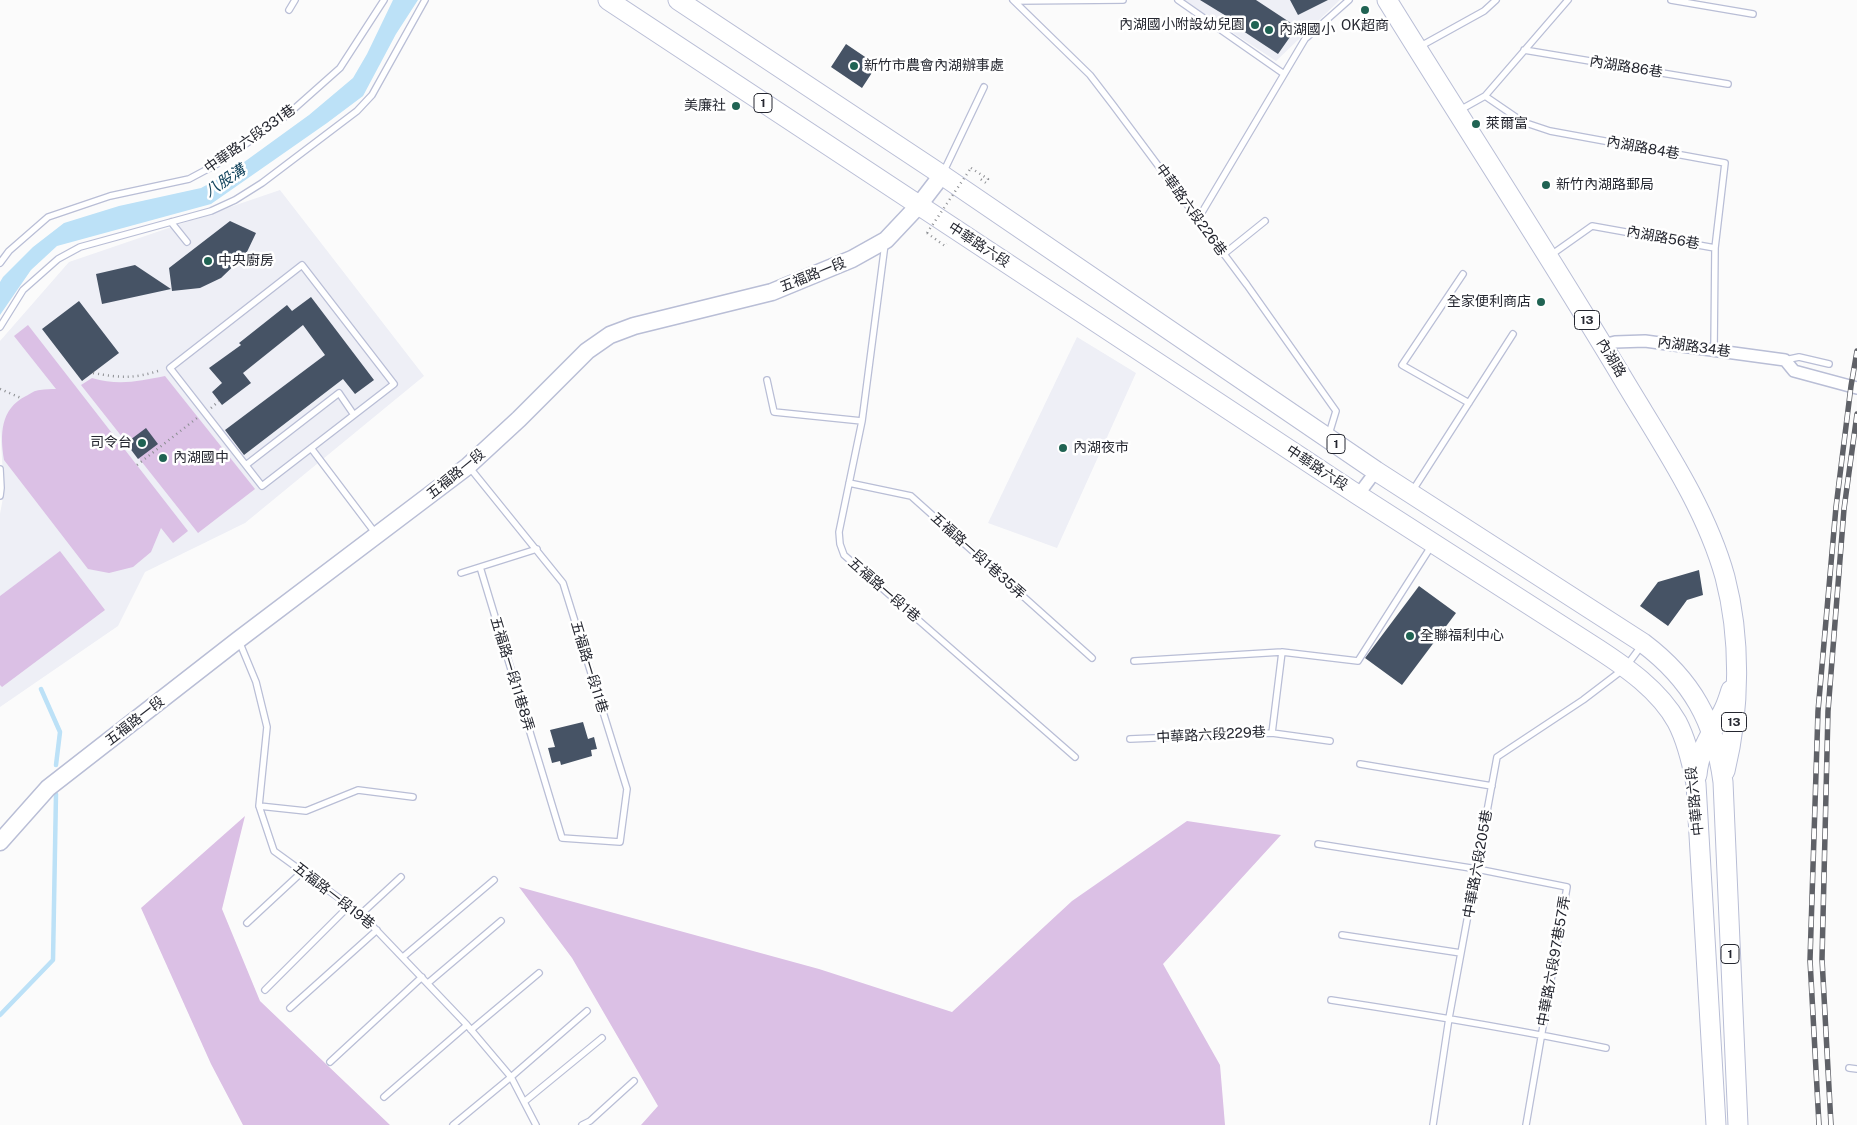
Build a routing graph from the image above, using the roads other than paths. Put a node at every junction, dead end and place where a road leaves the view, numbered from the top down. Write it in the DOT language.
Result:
graph roads {
  1 [pos="295,0"];
  2 [pos="384,0"];
  3 [pos="425,0"];
  4 [pos="608,0"];
  5 [pos="678,0"];
  6 [pos="1046,0"];
  7 [pos="1123,0"];
  8 [pos="1178,0"];
  9 [pos="1349,0"];
  10 [pos="1387,0"];
  11 [pos="1496,0"];
  12 [pos="1568,0"];
  13 [pos="1671,0"];
  14 [pos="1014,1"];
  15 [pos="288,10"];
  16 [pos="1753,14"];
  17 [pos="1417,48"];
  18 [pos="1524,50"];
  19 [pos="1284,74"];
  20 [pos="1728,84"];
  21 [pos="984,87"];
  22 [pos="1485,96"];
  23 [pos="1456,112"];
  24 [pos="942,175"];
  25 [pos="919,206"];
  26 [pos="1198,219"];
  27 [pos="1265,221"];
  28 [pos="171,222"];
  29 [pos="886,240"];
  30 [pos="187,242"];
  31 [pos="1715,248"];
  32 [pos="1224,254"];
  33 [pos="1548,257"];
  34 [pos="0,263"];
  35 [pos="1464,274"];
  36 [pos="0,327"];
  37 [pos="1513,334"];
  38 [pos="1603,345"];
  39 [pos="1714,350"];
  40 [pos="1785,360"];
  41 [pos="1829,364"];
  42 [pos="767,380"];
  43 [pos="1857,388"];
  44 [pos="1468,403"];
  45 [pos="354,415"];
  46 [pos="862,421"];
  47 [pos="1328,438"];
  48 [pos="311,448"];
  49 [pos="246,465"];
  50 [pos="468,466"];
  51 [pos="0,469"];
  52 [pos="1376,470"];
  53 [pos="849,483"];
  54 [pos="1411,493"];
  55 [pos="1358,495"];
  56 [pos="0,496"];
  57 [pos="377,534"];
  58 [pos="1433,543"];
  59 [pos="537,549"];
  60 [pos="480,567"];
  61 [pos="461,573"];
  62 [pos="238,640"];
  63 [pos="1643,643"];
  64 [pos="1282,652"];
  65 [pos="1092,658"];
  66 [pos="1134,661"];
  67 [pos="1736,661"];
  68 [pos="1625,668"];
  69 [pos="1712,730"];
  70 [pos="1272,733"];
  71 [pos="1130,740"];
  72 [pos="1330,741"];
  73 [pos="1075,757"];
  74 [pos="1360,764"];
  75 [pos="1723,782"];
  76 [pos="1696,784"];
  77 [pos="1492,786"];
  78 [pos="413,797"];
  79 [pos="259,806"];
  80 [pos="562,838"];
  81 [pos="0,842"];
  82 [pos="1318,844"];
  83 [pos="1477,868"];
  84 [pos="302,872"];
  85 [pos="401,877"];
  86 [pos="494,880"];
  87 [pos="349,906"];
  88 [pos="361,914"];
  89 [pos="501,920"];
  90 [pos="247,923"];
  91 [pos="378,930"];
  92 [pos="1342,935"];
  93 [pos="1462,953"];
  94 [pos="403,957"];
  95 [pos="539,973"];
  96 [pos="422,977"];
  97 [pos="428,983"];
  98 [pos="265,990"];
  99 [pos="1331,1000"];
  100 [pos="290,1008"];
  101 [pos="587,1011"];
  102 [pos="1449,1018"];
  103 [pos="466,1025"];
  104 [pos="471,1030"];
  105 [pos="1541,1034"];
  106 [pos="602,1038"];
  107 [pos="1606,1048"];
  108 [pos="330,1062"];
  109 [pos="1850,1068"];
  110 [pos="1857,1069"];
  111 [pos="511,1077"];
  112 [pos="634,1080"];
  113 [pos="384,1097"];
  114 [pos="524,1102"];
  115 [pos="453,1125"];
  116 [pos="536,1125"];
  117 [pos="582,1125"];
  118 [pos="1433,1125"];
  119 [pos="1526,1125"];
  120 [pos="1716,1125"];
  121 [pos="1738,1125"];
  1 -- 15 [label="lane"];
  2 -- 34 [label="lane, 中華路六段331巷"];
  3 -- 28 [label="lane"];
  4 -- 25 [label="main road, 中華路六段 / 1"];
  5 -- 24 [label="main road, 中華路六段 / 1"];
  6 -- 7 [label="lane"];
  6 -- 14 [label="lane"];
  8 -- 19 [label="lane"];
  9 -- 19 [label="lane"];
  10 -- 17 [label="main road, 內湖路 / 13"];
  11 -- 17 [label="lane"];
  12 -- 18 [label="lane"];
  13 -- 16 [label="lane"];
  14 -- 26 [label="lane, 中華路六段226巷"];
  17 -- 23 [label="main road, 內湖路 / 13"];
  18 -- 20 [label="lane, 內湖路86巷"];
  18 -- 22 [label="lane"];
  19 -- 26 [label="lane"];
  21 -- 24 [label="lane"];
  22 -- 23 [label="lane"];
  22 -- 31 [label="lane, 內湖路84巷"];
  23 -- 33 [label="main road, 內湖路 / 13"];
  24 -- 25 [label="main road, 五福路一段"];
  24 -- 47 [label="main road, 中華路六段 / 1"];
  25 -- 29 [label="main road, 五福路一段"];
  25 -- 55 [label="main road, 中華路六段 / 1"];
  26 -- 32 [label="lane, 中華路六段226巷"];
  27 -- 32 [label="lane"];
  28 -- 30 [label="lane"];
  28 -- 36 [label="lane"];
  29 -- 46 [label="lane, 五福路一段1巷"];
  29 -- 50 [label="main road, 五福路一段"];
  31 -- 33 [label="lane, 內湖路56巷"];
  31 -- 39 [label="lane, 內湖路56巷"];
  32 -- 47 [label="lane, 中華路六段226巷"];
  33 -- 38 [label="main road, 內湖路 / 13"];
  35 -- 44 [label="lane"];
  37 -- 44 [label="lane"];
  38 -- 39 [label="street, 內湖路34巷"];
  38 -- 67 [label="main road, 內湖路 / 13"];
  39 -- 40 [label="street, 內湖路34巷"];
  40 -- 41 [label="lane, 內湖路34巷"];
  40 -- 43 [label="street, 內湖路34巷"];
  42 -- 46 [label="lane"];
  44 -- 54 [label="lane"];
  45 -- 48 [label="lane"];
  45 -- 49 [label="lane"];
  45 -- 49 [label="lane"];
  46 -- 53 [label="lane, 五福路一段1巷"];
  47 -- 52 [label="main road, 中華路六段 / 1"];
  48 -- 49 [label="lane"];
  48 -- 57 [label="lane"];
  50 -- 57 [label="main road, 五福路一段"];
  50 -- 59 [label="lane, 五福路一段11巷"];
  51 -- 56 [label="lane"];
  52 -- 54 [label="main road, 中華路六段 / 1"];
  52 -- 55 [label="street"];
  53 -- 65 [label="lane, 五福路一段1巷35弄"];
  53 -- 73 [label="lane, 五福路一段1巷"];
  54 -- 63 [label="main road, 中華路六段 / 1"];
  55 -- 58 [label="main road, 中華路六段 / 1"];
  57 -- 62 [label="main road, 五福路一段"];
  58 -- 64 [label="lane"];
  58 -- 68 [label="main road, 中華路六段 / 1"];
  59 -- 60 [label="lane"];
  59 -- 80 [label="lane, 五福路一段11巷"];
  60 -- 61 [label="lane"];
  60 -- 80 [label="lane, 五福路一段11巷8弄"];
  62 -- 79 [label="lane, 五福路一段19巷"];
  62 -- 81 [label="main road, 五福路一段"];
  63 -- 68 [label="lane, 中華路六段205巷"];
  63 -- 69 [label="main road, 中華路六段 / 1"];
  64 -- 66 [label="lane"];
  64 -- 70 [label="lane, 中華路六段229巷"];
  67 -- 69 [label="main road, 內湖路 / 13"];
  67 -- 75 [label="main road, 內湖路 / 13"];
  68 -- 76 [label="main road, 中華路六段 / 1"];
  68 -- 77 [label="lane, 中華路六段205巷"];
  69 -- 75 [label="main road, 中華路六段 / 1"];
  69 -- 76 [label="main road, 內湖路 / 13"];
  70 -- 71 [label="lane, 中華路六段229巷"];
  70 -- 72 [label="lane"];
  74 -- 77 [label="lane"];
  75 -- 121 [label="main road, 中華路六段 / 1"];
  76 -- 120 [label="main road, 中華路六段 / 1"];
  77 -- 83 [label="lane, 中華路六段205巷"];
  78 -- 79 [label="lane"];
  79 -- 84 [label="lane, 五福路一段19巷"];
  82 -- 83 [label="lane"];
  83 -- 93 [label="lane, 中華路六段205巷"];
  83 -- 105 [label="lane, 中華路六段97巷57弄"];
  84 -- 87 [label="lane, 五福路一段19巷"];
  84 -- 90 [label="lane"];
  85 -- 88 [label="lane"];
  86 -- 94 [label="lane"];
  87 -- 88 [label="lane, 五福路一段19巷"];
  87 -- 98 [label="lane"];
  88 -- 91 [label="lane, 五福路一段19巷"];
  89 -- 97 [label="lane"];
  91 -- 94 [label="lane, 五福路一段19巷"];
  91 -- 100 [label="lane"];
  92 -- 93 [label="lane"];
  93 -- 102 [label="lane, 中華路六段205巷"];
  94 -- 96 [label="lane, 五福路一段19巷"];
  95 -- 104 [label="lane"];
  96 -- 97 [label="lane, 五福路一段19巷"];
  96 -- 108 [label="lane"];
  97 -- 103 [label="lane, 五福路一段19巷"];
  99 -- 102 [label="lane"];
  101 -- 111 [label="lane"];
  102 -- 105 [label="lane"];
  102 -- 118 [label="lane, 中華路六段205巷"];
  103 -- 104 [label="lane, 五福路一段19巷"];
  103 -- 113 [label="lane"];
  104 -- 111 [label="lane, 五福路一段19巷"];
  105 -- 107 [label="lane"];
  105 -- 119 [label="lane, 中華路六段97巷57弄"];
  106 -- 114 [label="lane"];
  109 -- 110 [label="lane"];
  111 -- 114 [label="lane, 五福路一段19巷"];
  111 -- 115 [label="lane"];
  112 -- 117 [label="lane"];
  114 -- 116 [label="lane, 五福路一段19巷"];
}
